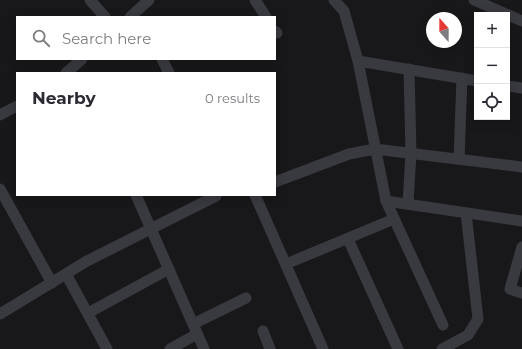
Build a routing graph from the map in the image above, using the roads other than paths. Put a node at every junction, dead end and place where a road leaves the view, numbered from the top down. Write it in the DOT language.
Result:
graph roads {
  1 [pos="90,0"];
  2 [pos="149,0"];
  3 [pos="255,0"];
  4 [pos="334,0"];
  5 [pos="474,0"];
  6 [pos="136,15"];
  7 [pos="105,16"];
  8 [pos="265,16"];
  9 [pos="522,22"];
  10 [pos="81,60"];
  11 [pos="162,60"];
  12 [pos="358,61"];
  13 [pos="409,69"];
  14 [pos="68,72"];
  15 [pos="168,72"];
  16 [pos="462,78"];
  17 [pos="474,80"];
  18 [pos="510,86"];
  19 [pos="522,88"];
  20 [pos="16,107"];
  21 [pos="0,115"];
  22 [pos="376,149"];
  23 [pos="412,153"];
  24 [pos="459,159"];
  25 [pos="522,167"];
  26 [pos="276,182"];
  27 [pos="0,189"];
  28 [pos="136,196"];
  29 [pos="216,196"];
  30 [pos="255,196"];
  31 [pos="386,201"];
  32 [pos="408,204"];
  33 [pos="466,213"];
  34 [pos="394,219"];
  35 [pos="522,221"];
  36 [pos="152,229"];
  37 [pos="348,239"];
  38 [pos="522,247"];
  39 [pos="286,264"];
  40 [pos="169,270"];
  41 [pos="66,274"];
  42 [pos="52,283"];
  43 [pos="522,293"];
  44 [pos="246,298"];
  45 [pos="88,313"];
  46 [pos="0,314"];
  47 [pos="442,325"];
  48 [pos="195,329"];
  49 [pos="263,332"];
  50 [pos="107,349"];
  51 [pos="170,349"];
  52 [pos="204,349"];
  53 [pos="270,349"];
  54 [pos="323,349"];
  55 [pos="398,349"];
  56 [pos="442,349"];
  1 -- 7 [label="street"];
  2 -- 6 [label="street"];
  3 -- 8 [label="street"];
  4 -- 12 [label="street"];
  5 -- 9 [label="street"];
  10 -- 14 [label="street"];
  11 -- 15 [label="street"];
  12 -- 13 [label="street"];
  12 -- 22 [label="street"];
  13 -- 16 [label="street"];
  13 -- 23 [label="street"];
  16 -- 17 [label="street"];
  16 -- 24 [label="street"];
  18 -- 19 [label="street"];
  20 -- 21 [label="street"];
  22 -- 23 [label="street"];
  22 -- 26 [label="street"];
  22 -- 31 [label="street"];
  23 -- 24 [label="street"];
  23 -- 32 [label="street"];
  24 -- 25 [label="street"];
  27 -- 42 [label="street"];
  28 -- 36 [label="street"];
  29 -- 36 [label="street"];
  30 -- 39 [label="street"];
  31 -- 32 [label="street"];
  31 -- 34 [label="street"];
  32 -- 33 [label="street"];
  33 -- 35 [label="street"];
  33 -- 56 [label="street"];
  34 -- 37 [label="street"];
  34 -- 47 [label="street"];
  36 -- 40 [label="street"];
  36 -- 41 [label="street"];
  37 -- 39 [label="street"];
  37 -- 55 [label="street"];
  38 -- 43 [label="street"];
  39 -- 54 [label="street"];
  40 -- 45 [label="street"];
  40 -- 48 [label="street"];
  41 -- 42 [label="street"];
  41 -- 45 [label="street"];
  42 -- 46 [label="street"];
  44 -- 48 [label="street"];
  45 -- 50 [label="street"];
  48 -- 51 [label="street"];
  48 -- 52 [label="street"];
  49 -- 53 [label="street"];
}
